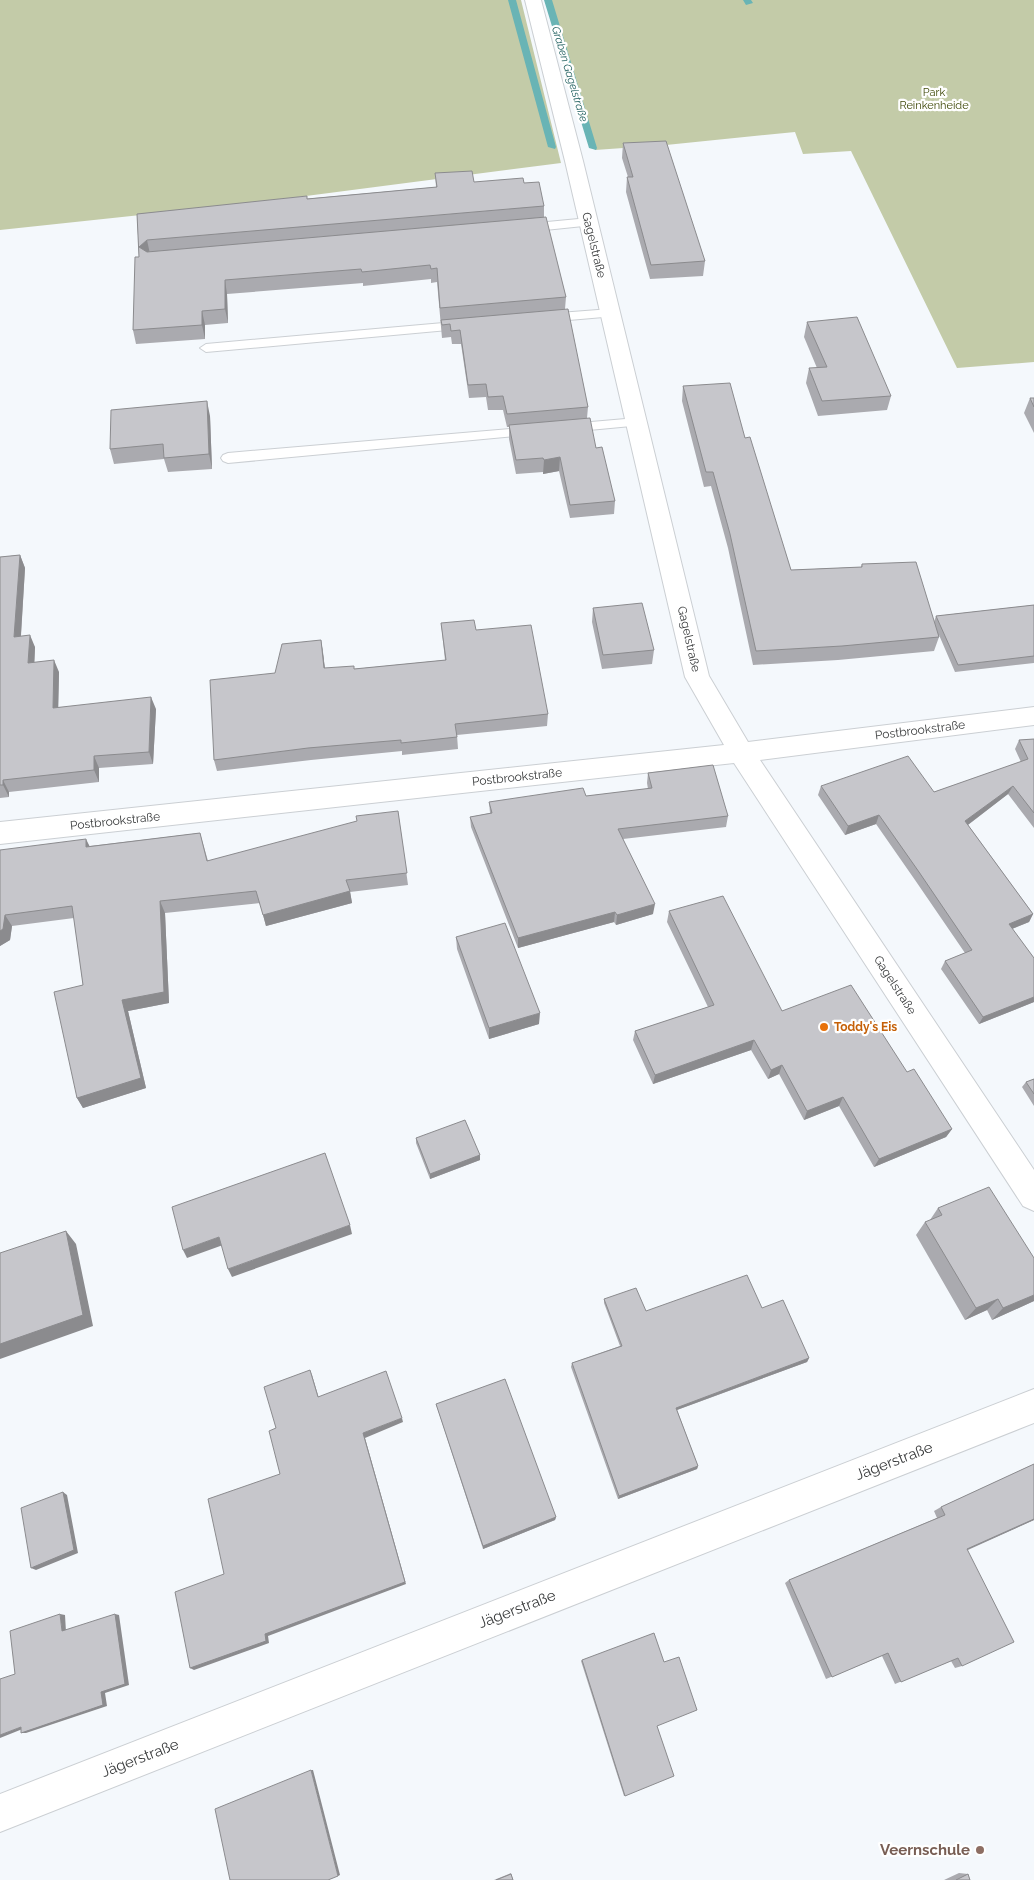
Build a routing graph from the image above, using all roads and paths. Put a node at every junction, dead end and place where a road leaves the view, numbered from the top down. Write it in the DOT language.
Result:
graph roads {
  1 [pos="532,0"];
  2 [pos="589,222"];
  3 [pos="511,229"];
  4 [pos="611,313"];
  5 [pos="532,320"];
  6 [pos="482,324"];
  7 [pos="206,348"];
  8 [pos="638,422"];
  9 [pos="228,458"];
  10 [pos="1034,716"];
  11 [pos="741,752"];
  12 [pos="0,833"];
  13 [pos="1034,1196"];
  14 [pos="1034,1406"];
  15 [pos="0,1813"];
  1 -- 2 [label="street, Gagelstraße"];
  2 -- 3 [label="lane"];
  2 -- 4 [label="street, Gagelstraße"];
  4 -- 5 [label="lane"];
  4 -- 8 [label="street, Gagelstraße"];
  6 -- 7 [label="lane"];
  8 -- 9 [label="lane"];
  8 -- 11 [label="street, Gagelstraße"];
  10 -- 11 [label="street, Postbrookstraße"];
  11 -- 12 [label="street, Postbrookstraße"];
  11 -- 13 [label="street, Gagelstraße"];
  14 -- 15 [label="street, Jägerstraße"];
}
